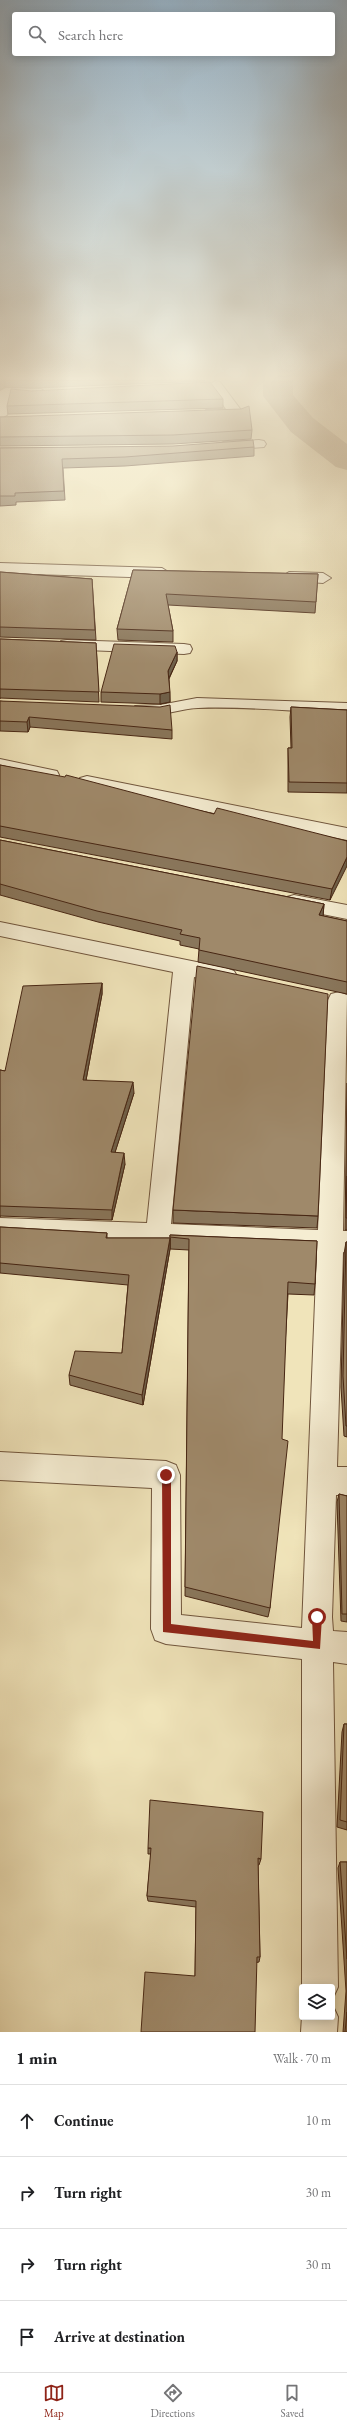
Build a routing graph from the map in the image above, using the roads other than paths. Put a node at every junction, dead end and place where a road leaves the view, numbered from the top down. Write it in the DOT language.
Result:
graph roads {
  1 [pos="0,568"];
  2 [pos="174,573"];
  3 [pos="276,576"];
  4 [pos="323,578"];
  5 [pos="54,645"];
  6 [pos="184,649"];
  7 [pos="347,708"];
  8 [pos="128,709"];
  9 [pos="0,765"];
  10 [pos="347,834"];
  11 [pos="278,899"];
  12 [pos="347,912"];
  13 [pos="0,930"];
  14 [pos="184,968"];
  15 [pos="246,980"];
  16 [pos="336,999"];
  17 [pos="0,1228"];
  18 [pos="158,1234"];
  19 [pos="338,1242"];
  20 [pos="0,1466"];
  21 [pos="334,1481"];
  22 [pos="317,1646"];
  23 [pos="347,1648"];
  24 [pos="320,1984"];
  25 [pos="320,2020"];
  26 [pos="319,2032"];
  1 -- 2 [label="street"];
  3 -- 4 [label="street"];
  5 -- 6 [label="street"];
  7 -- 8 [label="street"];
  9 -- 10 [label="street"];
  11 -- 12 [label="street"];
  13 -- 14 [label="street"];
  14 -- 15 [label="street"];
  14 -- 18 [label="street"];
  16 -- 19 [label="street"];
  17 -- 18 [label="street"];
  18 -- 19 [label="street"];
  19 -- 21 [label="street"];
  20 -- 22 [label="street"];
  21 -- 22 [label="street"];
  22 -- 23 [label="street"];
  22 -- 24 [label="street"];
  25 -- 26 [label="street"];
}
